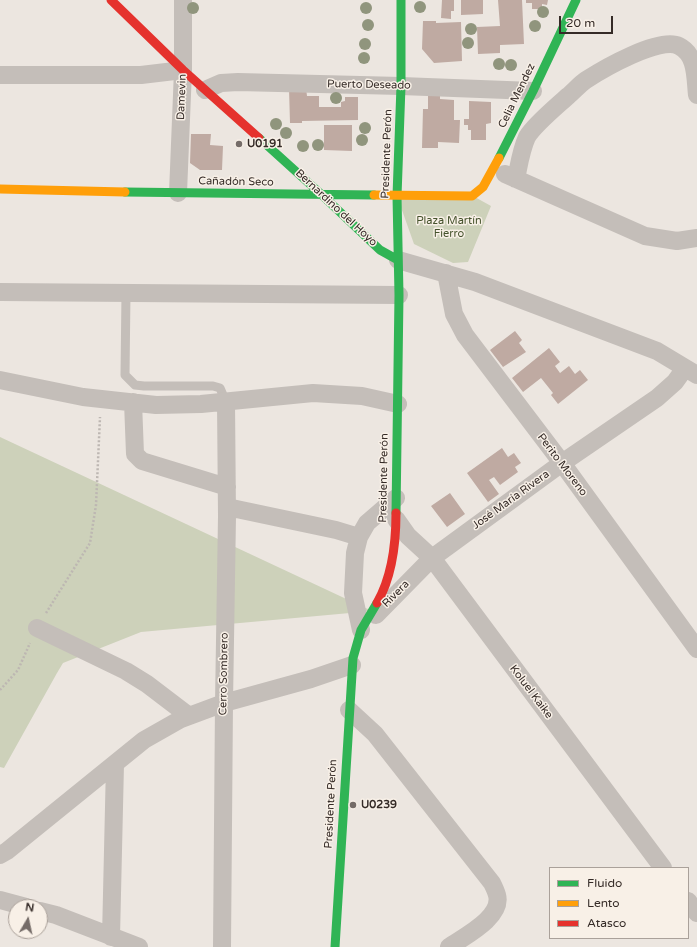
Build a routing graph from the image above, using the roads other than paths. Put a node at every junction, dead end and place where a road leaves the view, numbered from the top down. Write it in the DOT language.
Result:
graph roads {
  1 [pos="111,0"];
  2 [pos="183,0"];
  3 [pos="401,0"];
  4 [pos="576,0"];
  5 [pos="184,70"];
  6 [pos="0,76"];
  7 [pos="401,86"];
  8 [pos="205,90"];
  9 [pos="534,91"];
  10 [pos="697,95"];
  11 [pos="493,169"];
  12 [pos="516,179"];
  13 [pos="0,190"];
  14 [pos="178,193"];
  15 [pos="322,195"];
  16 [pos="397,196"];
  17 [pos="472,196"];
  18 [pos="697,238"];
  19 [pos="398,260"];
  20 [pos="446,273"];
  21 [pos="0,292"];
  22 [pos="126,293"];
  23 [pos="399,295"];
  24 [pos="691,372"];
  25 [pos="0,380"];
  26 [pos="133,402"];
  27 [pos="226,402"];
  28 [pos="398,404"];
  29 [pos="562,463"];
  30 [pos="227,487"];
  31 [pos="396,498"];
  32 [pos="227,507"];
  33 [pos="396,519"];
  34 [pos="358,537"];
  35 [pos="432,558"];
  36 [pos="37,628"];
  37 [pos="361,630"];
  38 [pos="697,649"];
  39 [pos="352,665"];
  40 [pos="224,703"];
  41 [pos="348,710"];
  42 [pos="189,716"];
  43 [pos="115,764"];
  44 [pos="0,855"];
  45 [pos="662,867"];
  46 [pos="689,902"];
  47 [pos="48,913"];
  48 [pos="697,913"];
  49 [pos="111,937"];
  50 [pos="139,947"];
  51 [pos="222,947"];
  52 [pos="335,947"];
  53 [pos="450,947"];
  1 -- 5 [label="street, Bernardino del Hoyo"];
  2 -- 5 [label="street, Damevin"];
  3 -- 7 [label="street, Presidente Perón"];
  4 -- 9 [label="street, Celia Mendez"];
  5 -- 6 [label="street"];
  5 -- 8 [label="street, Bernardino del Hoyo"];
  5 -- 14 [label="street, Damevin"];
  7 -- 8 [label="street, Puerto Deseado"];
  7 -- 9 [label="street, Puerto Deseado"];
  7 -- 16 [label="street, Presidente Perón"];
  8 -- 15 [label="street, Bernardino del Hoyo"];
  9 -- 11 [label="street, Celia Mendez"];
  10 -- 12 [label="street"];
  11 -- 12 [label="street"];
  11 -- 17 [label="street, Celia Mendez"];
  12 -- 18 [label="street"];
  13 -- 14 [label="street, Cañadón Seco"];
  14 -- 15 [label="street, Cañadón Seco"];
  15 -- 16 [label="street, Cañadón Seco"];
  15 -- 19 [label="street, Bernardino del Hoyo"];
  16 -- 17 [label="street, Cañadón Seco"];
  16 -- 19 [label="street, Presidente Perón"];
  19 -- 20 [label="street, Bernardino del Hoyo"];
  19 -- 23 [label="street, Presidente Perón"];
  20 -- 24 [label="street, Bernardino del Hoyo"];
  20 -- 29 [label="street, Perito Moreno"];
  21 -- 22 [label="street"];
  22 -- 23 [label="street"];
  22 -- 27 [label="lane"];
  23 -- 28 [label="street, Presidente Perón"];
  24 -- 29 [label="street, José María Rivera"];
  25 -- 26 [label="street"];
  26 -- 27 [label="street"];
  26 -- 30 [label="street"];
  27 -- 28 [label="street"];
  27 -- 30 [label="street, Cerro Sombrero"];
  28 -- 31 [label="street, Presidente Perón"];
  29 -- 35 [label="street, José María Rivera"];
  29 -- 38 [label="street, Perito Moreno"];
  30 -- 32 [label="street, Cerro Sombrero"];
  31 -- 33 [label="street, Presidente Perón"];
  31 -- 34 [label="street"];
  32 -- 34 [label="street"];
  32 -- 40 [label="street, Cerro Sombrero"];
  33 -- 35 [label="street, Koluel Kaike"];
  33 -- 37 [label="street, Presidente Perón"];
  34 -- 37 [label="street"];
  35 -- 37 [label="street, Rivera"];
  35 -- 45 [label="street, Koluel Kaike"];
  36 -- 42 [label="street"];
  37 -- 39 [label="street, Presidente Perón"];
  39 -- 40 [label="street"];
  39 -- 41 [label="street, Presidente Perón"];
  40 -- 42 [label="street"];
  40 -- 51 [label="street, Cerro Sombrero"];
  41 -- 52 [label="street, Presidente Perón"];
  41 -- 53 [label="street"];
  42 -- 43 [label="street"];
  43 -- 44 [label="street"];
  43 -- 49 [label="street"];
  46 -- 48 [label="street"];
  47 -- 49 [label="street"];
  49 -- 50 [label="street"];
}
